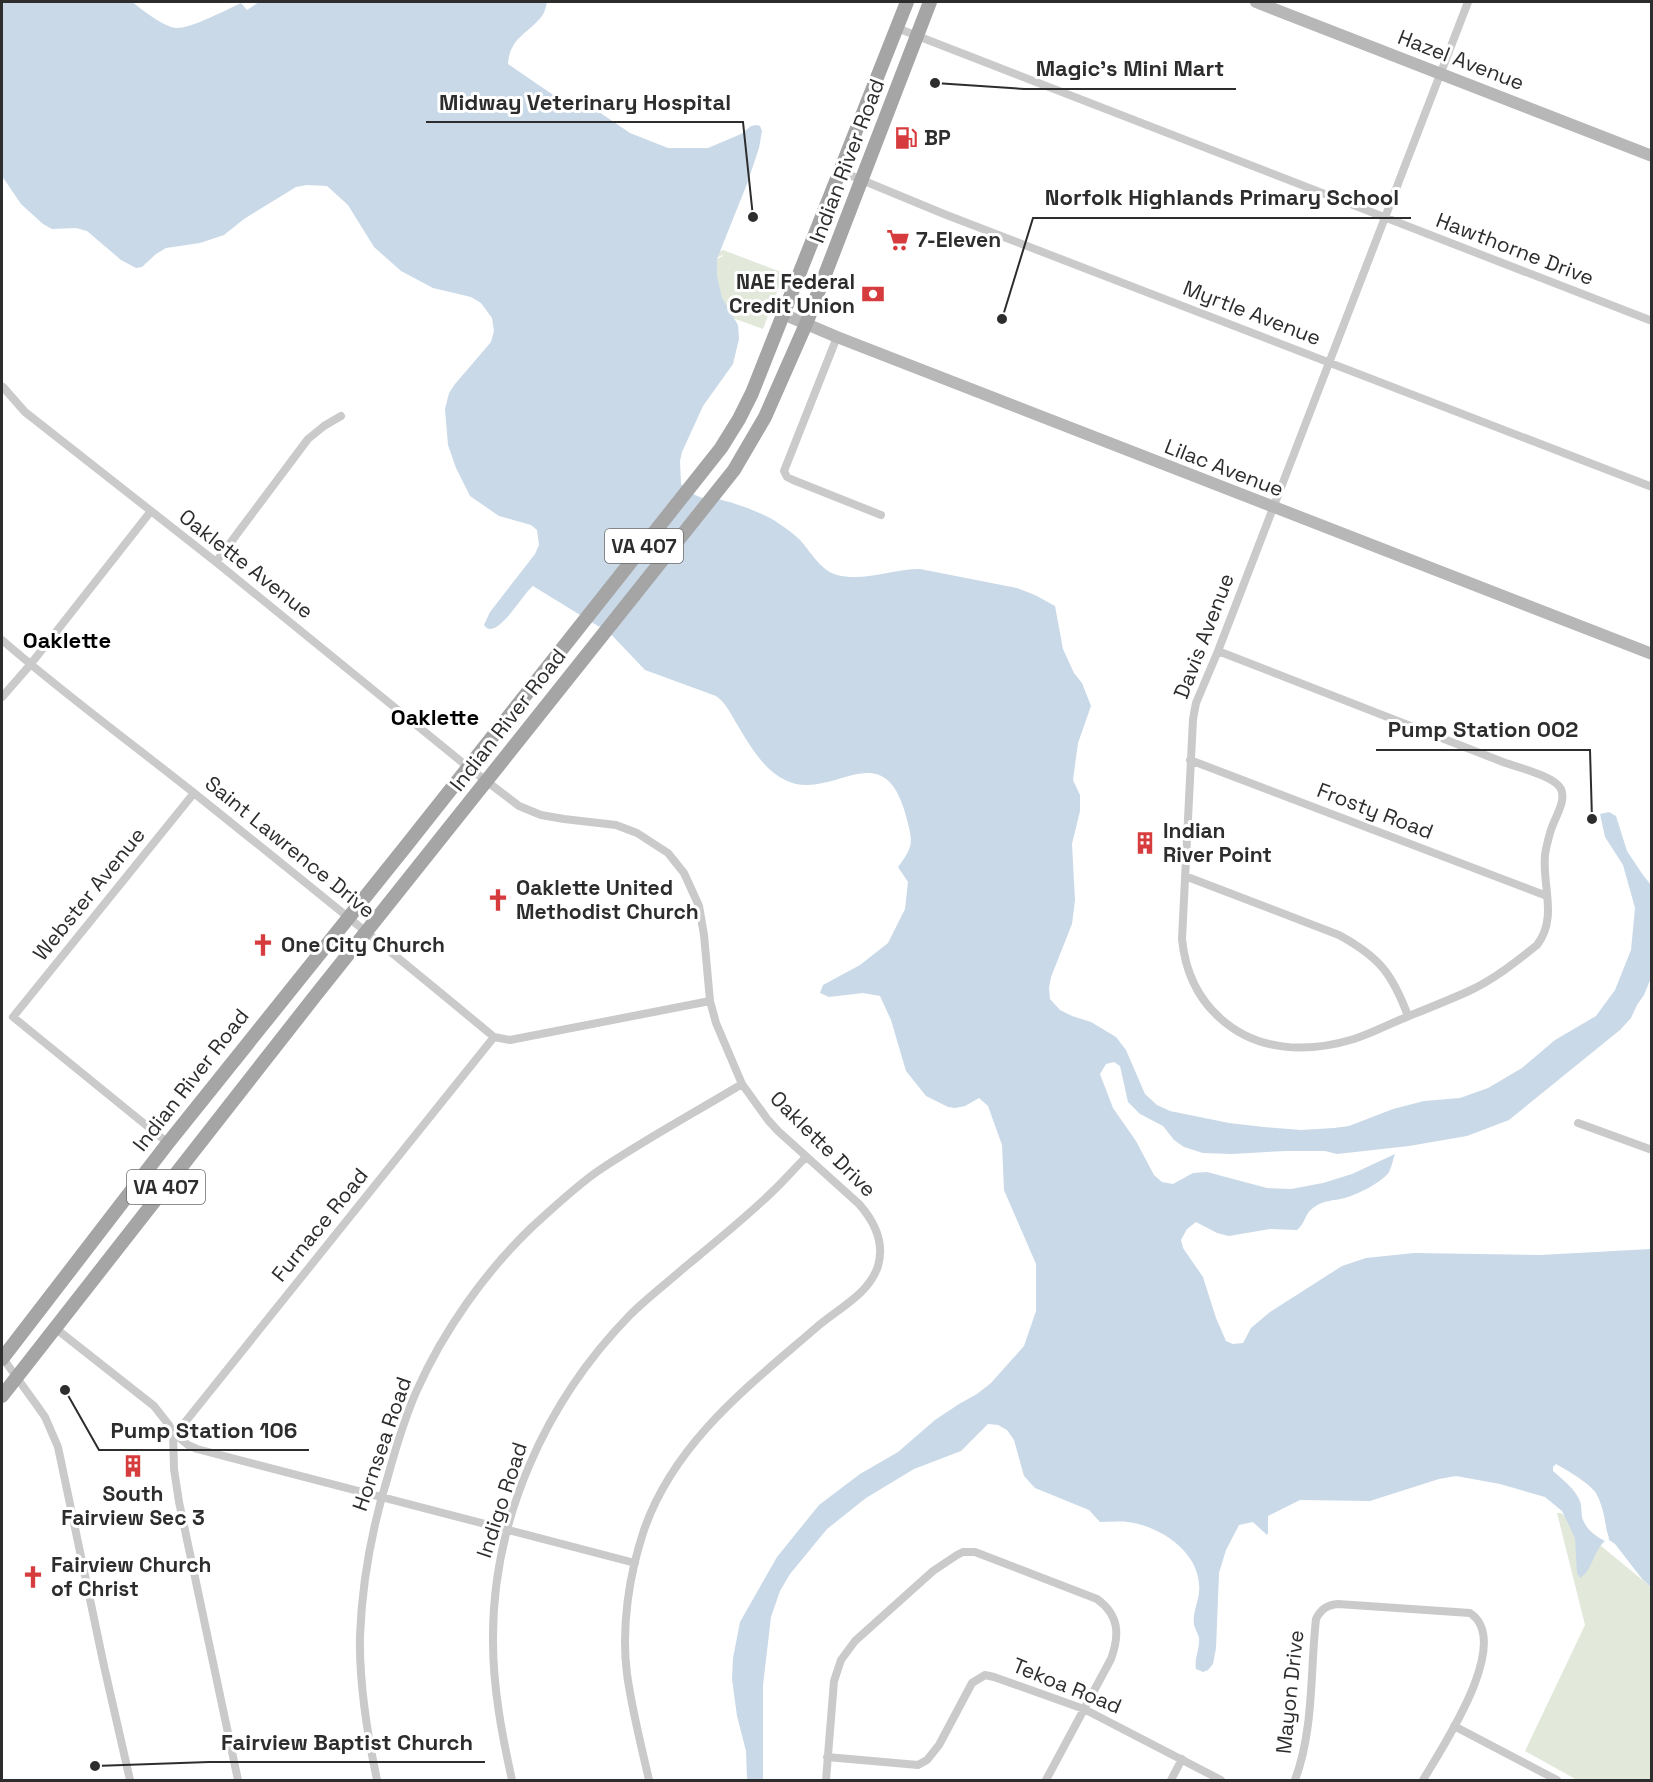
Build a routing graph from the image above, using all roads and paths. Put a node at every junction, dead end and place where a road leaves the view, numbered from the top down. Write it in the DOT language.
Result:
graph roads {
  1 [pos="907,2"];
  2 [pos="930,2"];
  3 [pos="1256,2"];
  4 [pos="1468,2"];
  5 [pos="897,28"];
  6 [pos="917,36"];
  7 [pos="1440,73"];
  8 [pos="1652,156"];
  9 [pos="840,171"];
  10 [pos="862,180"];
  11 [pos="1384,218"];
  12 [pos="783,314"];
  13 [pos="1652,321"];
  14 [pos="806,324"];
  15 [pos="837,337"];
  16 [pos="1328,363"];
  17 [pos="3,387"];
  18 [pos="341,416"];
  19 [pos="1652,487"];
  20 [pos="1273,508"];
  21 [pos="151,512"];
  22 [pos="881,515"];
  23 [pos="216,562"];
  24 [pos="2,640"];
  25 [pos="1218,651"];
  26 [pos="1652,654"];
  27 [pos="30,665"];
  28 [pos="2,697"];
  29 [pos="1190,760"];
  30 [pos="468,767"];
  31 [pos="487,781"];
  32 [pos="194,793"];
  33 [pos="1185,876"];
  34 [pos="1547,896"];
  35 [pos="349,917"];
  36 [pos="366,932"];
  37 [pos="710,1001"];
  38 [pos="1408,1016"];
  39 [pos="494,1037"];
  40 [pos="742,1084"];
  41 [pos="1578,1123"];
  42 [pos="168,1143"];
  43 [pos="1652,1150"];
  44 [pos="806,1157"];
  45 [pos="55,1328"];
  46 [pos="2,1358"];
  47 [pos="16,1377"];
  48 [pos="2,1396"];
  49 [pos="173,1432"];
  50 [pos="381,1497"];
  51 [pos="508,1530"];
  52 [pos="635,1563"];
  53 [pos="1084,1708"];
  54 [pos="1454,1726"];
  55 [pos="827,1757"];
  56 [pos="1182,1759"];
  57 [pos="130,1780"];
  58 [pos="238,1780"];
  59 [pos="377,1780"];
  60 [pos="512,1780"];
  61 [pos="649,1780"];
  62 [pos="826,1780"];
  63 [pos="1046,1780"];
  64 [pos="1171,1780"];
  65 [pos="1221,1780"];
  66 [pos="1295,1780"];
  67 [pos="1422,1780"];
  68 [pos="1552,1780"];
  1 -- 5 [label="main road, Indian River Road / VA 407"];
  2 -- 6 [label="main road, Indian River Road / VA 407"];
  3 -- 7 [label="street, Hazel Avenue"];
  4 -- 7 [label="street, Davis Avenue"];
  5 -- 6 [label="street, Hawthorne Drive"];
  5 -- 9 [label="main road, Indian River Road / VA 407"];
  6 -- 10 [label="main road, Indian River Road / VA 407"];
  6 -- 11 [label="street, Hawthorne Drive"];
  7 -- 8 [label="street, Hazel Avenue"];
  7 -- 11 [label="street, Davis Avenue"];
  9 -- 10 [label="street, Myrtle Avenue"];
  9 -- 12 [label="main road, Indian River Road / VA 407"];
  10 -- 14 [label="main road, Indian River Road / VA 407"];
  10 -- 16 [label="street, Myrtle Avenue"];
  11 -- 13 [label="street, Hawthorne Drive"];
  11 -- 16 [label="street, Davis Avenue"];
  12 -- 14 [label="street, Lilac Avenue"];
  12 -- 30 [label="main road, Indian River Road / VA 407"];
  14 -- 15 [label="street, Lilac Avenue"];
  14 -- 31 [label="main road, Indian River Road / VA 407"];
  15 -- 20 [label="street, Lilac Avenue"];
  15 -- 22 [label="street"];
  16 -- 19 [label="street, Myrtle Avenue"];
  16 -- 20 [label="street, Davis Avenue"];
  17 -- 21 [label="street, Oaklette Avenue"];
  18 -- 23 [label="street"];
  20 -- 25 [label="street, Davis Avenue"];
  20 -- 26 [label="street, Lilac Avenue"];
  21 -- 23 [label="street, Oaklette Avenue"];
  21 -- 27 [label="street"];
  23 -- 30 [label="street, Oaklette Avenue"];
  24 -- 27 [label="street, Saint Lawrence Drive"];
  25 -- 29 [label="street, Davis Avenue"];
  25 -- 34 [label="street, Davis Avenue"];
  27 -- 28 [label="street"];
  27 -- 32 [label="street, Saint Lawrence Drive"];
  29 -- 33 [label="street, Davis Avenue"];
  29 -- 34 [label="street, Frosty Road"];
  30 -- 31 [label="street, Oaklette Drive"];
  30 -- 35 [label="main road, Indian River Road / VA 407"];
  31 -- 36 [label="main road, Indian River Road / VA 407"];
  31 -- 37 [label="street, Oaklette Drive"];
  32 -- 35 [label="street, Saint Lawrence Drive"];
  32 -- 42 [label="street, Webster Avenue"];
  33 -- 38 [label="street"];
  33 -- 38 [label="street, Davis Avenue"];
  34 -- 38 [label="street, Davis Avenue"];
  35 -- 36 [label="street, Saint Lawrence Drive"];
  35 -- 42 [label="main road, Indian River Road / VA 407"];
  36 -- 39 [label="street, Saint Lawrence Drive"];
  36 -- 45 [label="main road, Indian River Road / VA 407"];
  37 -- 39 [label="street"];
  37 -- 40 [label="street, Oaklette Drive"];
  39 -- 49 [label="street, Furnace Road"];
  40 -- 44 [label="street, Oaklette Drive"];
  40 -- 50 [label="street, Hornsea Road"];
  41 -- 43 [label="street"];
  42 -- 46 [label="main road, Indian River Road / VA 407"];
  44 -- 51 [label="street, Indigo Road"];
  44 -- 52 [label="street, Oaklette Drive"];
  45 -- 47 [label="main road, Indian River Road / VA 407"];
  45 -- 49 [label="street"];
  46 -- 47 [label="street"];
  47 -- 48 [label="main road, Indian River Road / VA 407"];
  47 -- 57 [label="street"];
  49 -- 50 [label="street"];
  49 -- 58 [label="street"];
  50 -- 51 [label="street"];
  50 -- 59 [label="street, Hornsea Road"];
  51 -- 52 [label="street"];
  51 -- 60 [label="street, Indigo Road"];
  52 -- 61 [label="street, Oaklette Drive"];
  53 -- 55 [label="street, Tekoa Road"];
  53 -- 55 [label="street"];
  53 -- 56 [label="street, Tekoa Road"];
  53 -- 63 [label="street"];
  54 -- 66 [label="street, Mayon Drive"];
  54 -- 67 [label="street"];
  54 -- 68 [label="street"];
  55 -- 62 [label="street"];
  56 -- 64 [label="street"];
  56 -- 65 [label="street, Tekoa Road"];
}
